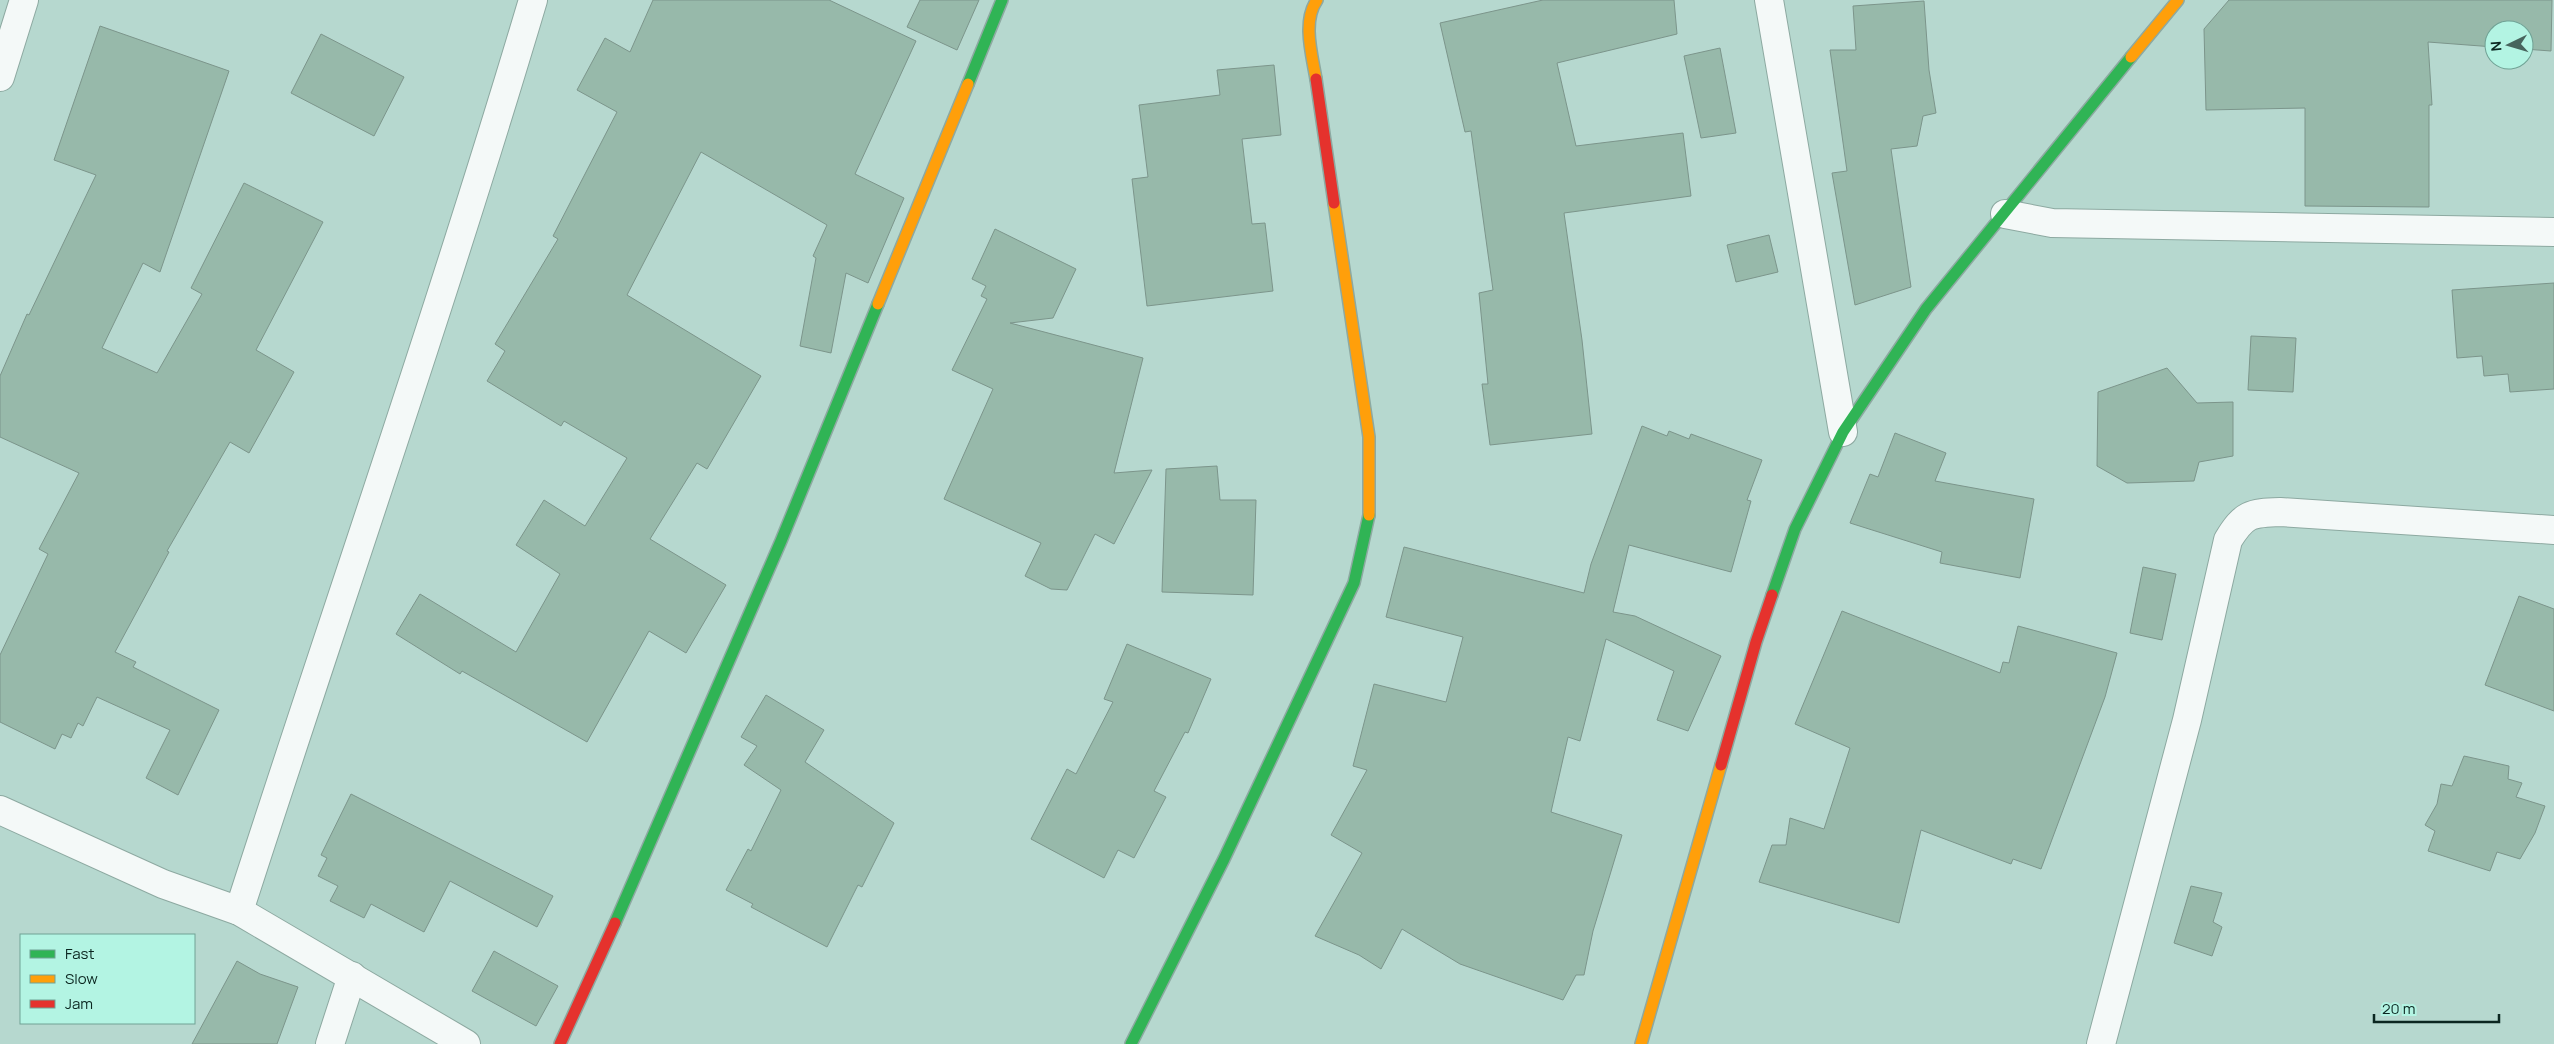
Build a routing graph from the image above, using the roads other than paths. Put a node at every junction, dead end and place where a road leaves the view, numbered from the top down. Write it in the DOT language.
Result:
graph roads {
  1 [pos="24,0"];
  2 [pos="533,0"];
  3 [pos="1002,0"];
  4 [pos="1317,0"];
  5 [pos="1769,0"];
  6 [pos="2178,0"];
  7 [pos="0,77"];
  8 [pos="2005,214"];
  9 [pos="2554,232"];
  10 [pos="1843,432"];
  11 [pos="2554,530"];
  12 [pos="0,810"];
  13 [pos="239,911"];
  14 [pos="352,976"];
  15 [pos="330,1044"];
  16 [pos="466,1044"];
  17 [pos="560,1044"];
  18 [pos="1131,1044"];
  19 [pos="1641,1044"];
  20 [pos="2101,1044"];
  1 -- 7 [label="street"];
  2 -- 13 [label="street"];
  3 -- 17 [label="street"];
  4 -- 18 [label="street"];
  5 -- 10 [label="street"];
  6 -- 8 [label="street"];
  8 -- 9 [label="street"];
  8 -- 10 [label="street"];
  10 -- 19 [label="street"];
  11 -- 20 [label="street"];
  12 -- 13 [label="street"];
  13 -- 14 [label="street"];
  14 -- 15 [label="street"];
  14 -- 16 [label="street"];
}
